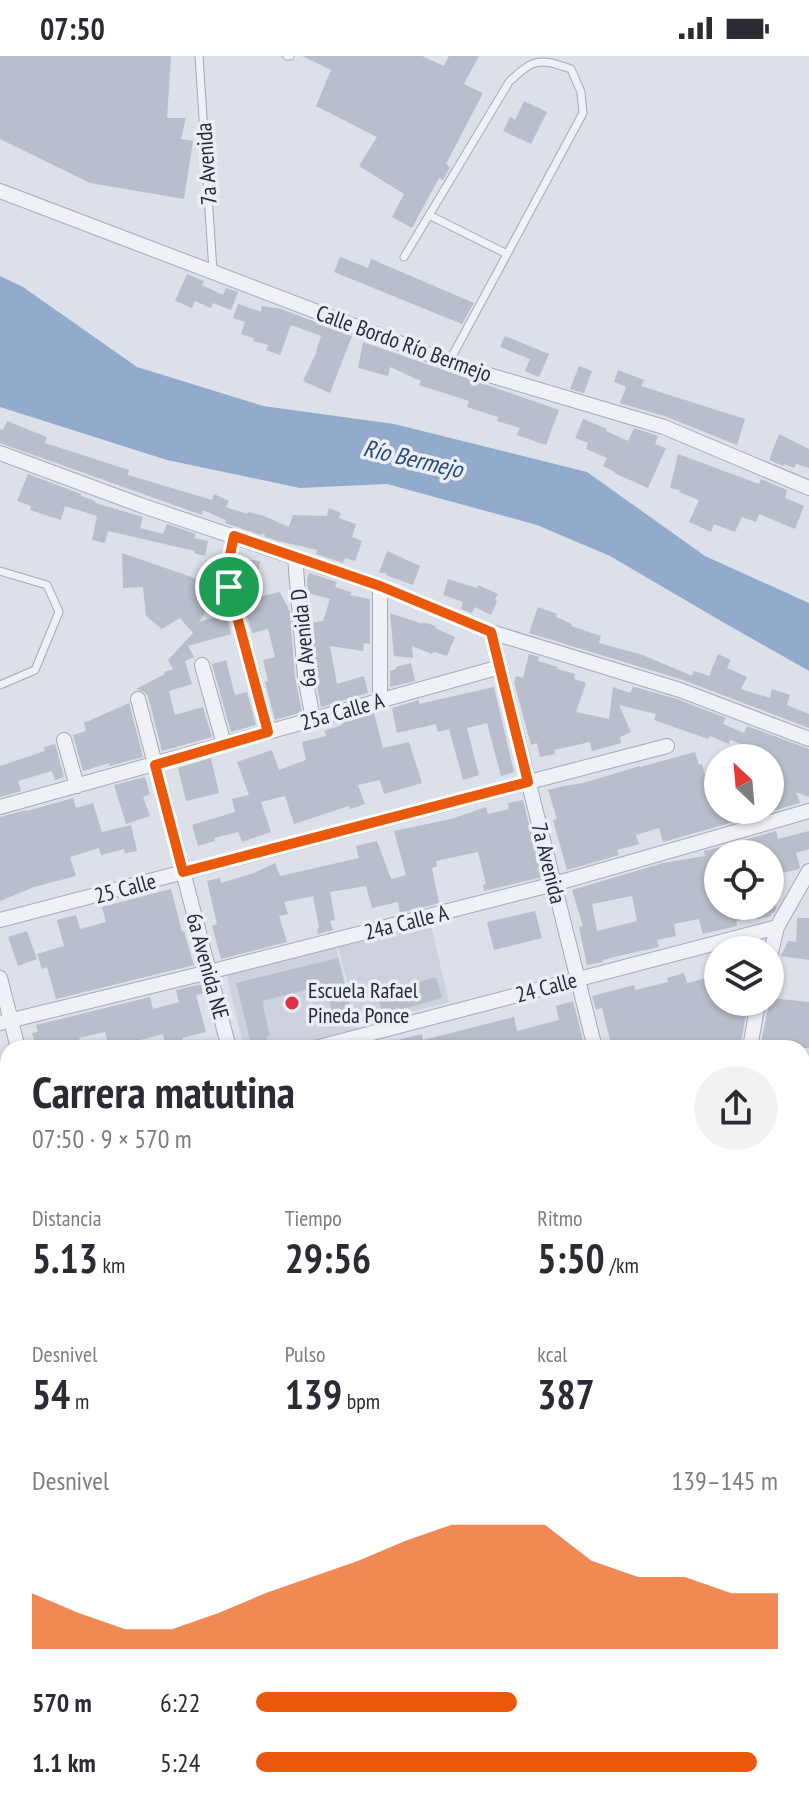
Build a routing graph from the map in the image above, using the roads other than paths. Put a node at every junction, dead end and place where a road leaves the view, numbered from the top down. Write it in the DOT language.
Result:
graph roads {
  1 [pos="199,56"];
  2 [pos="0,191"];
  3 [pos="429,215"];
  4 [pos="507,254"];
  5 [pos="404,257"];
  6 [pos="213,271"];
  7 [pos="449,362"];
  8 [pos="0,453"];
  9 [pos="809,488"];
  10 [pos="234,536"];
  11 [pos="295,557"];
  12 [pos="0,571"];
  13 [pos="380,586"];
  14 [pos="491,632"];
  15 [pos="202,665"];
  16 [pos="500,667"];
  17 [pos="0,685"];
  18 [pos="138,699"];
  19 [pos="380,701"];
  20 [pos="313,719"];
  21 [pos="268,732"];
  22 [pos="809,739"];
  23 [pos="64,740"];
  24 [pos="224,744"];
  25 [pos="667,746"];
  26 [pos="155,765"];
  27 [pos="528,782"];
  28 [pos="77,786"];
  29 [pos="0,807"];
  30 [pos="809,811"];
  31 [pos="809,871"];
  32 [pos="183,872"];
  33 [pos="554,884"];
  34 [pos="0,920"];
  35 [pos="777,927"];
  36 [pos="775,936"];
  37 [pos="209,972"];
  38 [pos="0,978"];
  39 [pos="577,979"];
  40 [pos="756,1016"];
  41 [pos="5,1021"];
  42 [pos="14,1040"];
  43 [pos="227,1040"];
  44 [pos="345,1040"];
  45 [pos="593,1040"];
  46 [pos="751,1040"];
  1 -- 6 [label="lane, 7a Avenida"];
  2 -- 6 [label="street, Calle Bordo Río Bermejo"];
  3 -- 4 [label="lane"];
  3 -- 4 [label="lane"];
  3 -- 5 [label="lane"];
  4 -- 7 [label="lane"];
  6 -- 7 [label="street, Calle Bordo Río Bermejo"];
  7 -- 9 [label="street, Calle Bordo Río Bermejo"];
  8 -- 10 [label="street"];
  10 -- 11 [label="street"];
  10 -- 21 [label="street"];
  11 -- 13 [label="street"];
  11 -- 20 [label="street, 6a Avenida D"];
  12 -- 17 [label="lane"];
  13 -- 14 [label="street"];
  13 -- 19 [label="street"];
  14 -- 16 [label="street, 7a Avenida"];
  14 -- 22 [label="street"];
  15 -- 24 [label="street"];
  16 -- 19 [label="street, 25a Calle A"];
  16 -- 27 [label="street, 7a Avenida"];
  18 -- 26 [label="street, 6a Avenida NE"];
  19 -- 20 [label="street, 25a Calle A"];
  20 -- 21 [label="street, 25a Calle A"];
  21 -- 24 [label="street, 25a Calle A"];
  23 -- 28 [label="street"];
  24 -- 26 [label="street, 25a Calle A"];
  25 -- 27 [label="street, 25 Calle"];
  26 -- 28 [label="street, 25a Calle A"];
  26 -- 32 [label="street, 6a Avenida NE"];
  27 -- 32 [label="street, 25 Calle"];
  27 -- 33 [label="street, 7a Avenida"];
  28 -- 29 [label="street, 25a Calle A"];
  30 -- 33 [label="street, 24a Calle A"];
  31 -- 35 [label="street"];
  32 -- 34 [label="street, 25 Calle"];
  32 -- 37 [label="street, 6a Avenida NE"];
  33 -- 37 [label="street, 24a Calle A"];
  33 -- 39 [label="street, 7a Avenida"];
  35 -- 36 [label="street"];
  35 -- 39 [label="street, 24 Calle"];
  37 -- 41 [label="street, 24a Calle A"];
  37 -- 43 [label="street, 6a Avenida NE"];
  38 -- 41 [label="street"];
  39 -- 44 [label="street, 24 Calle"];
  39 -- 45 [label="street, 7a Avenida"];
  40 -- 46 [label="street"];
  41 -- 42 [label="street"];
}
